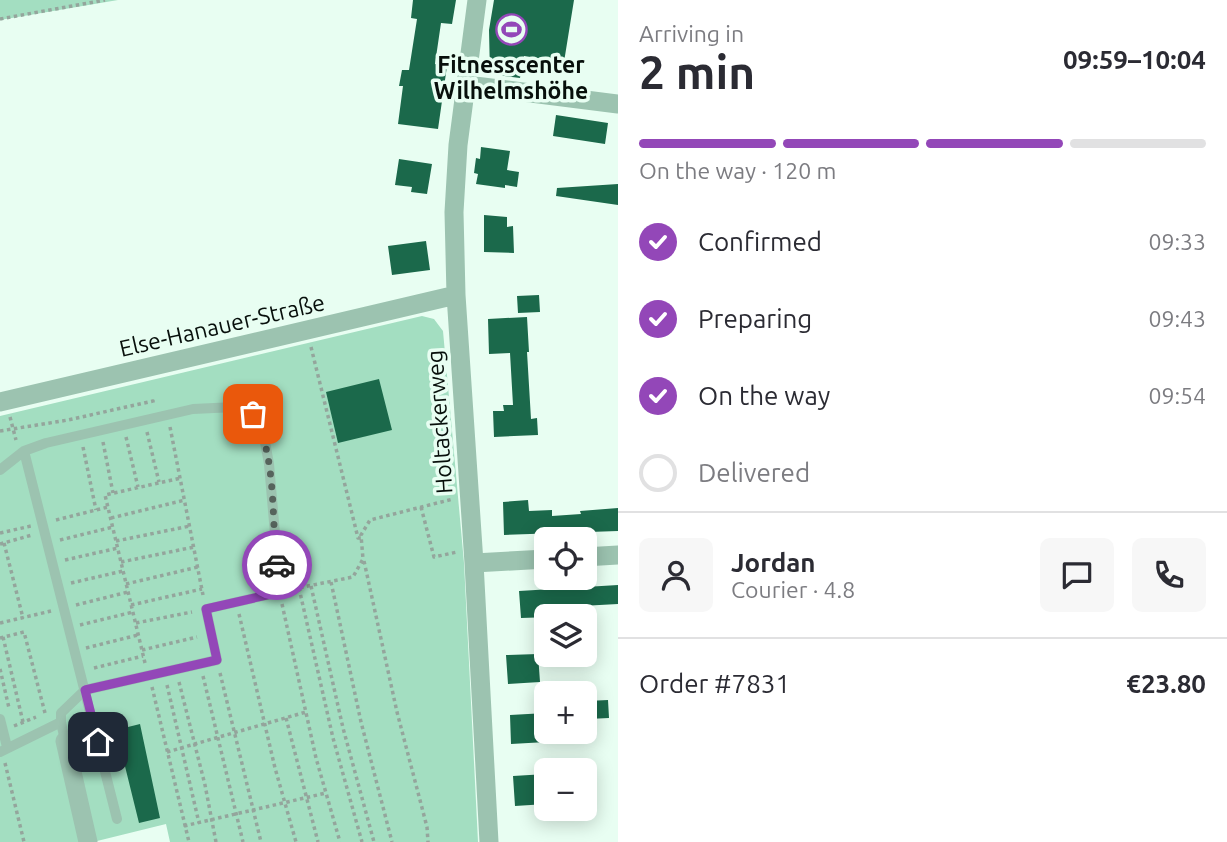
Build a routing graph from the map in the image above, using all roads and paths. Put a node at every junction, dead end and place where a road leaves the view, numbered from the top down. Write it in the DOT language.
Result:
graph roads {
  1 [pos="104,0"];
  2 [pos="477,0"];
  3 [pos="0,19"];
  4 [pos="467,85"];
  5 [pos="618,104"];
  6 [pos="456,295"];
  7 [pos="307,331"];
  8 [pos="4,402"];
  9 [pos="168,414"];
  10 [pos="156,416"];
  11 [pos="144,419"];
  12 [pos="123,425"];
  13 [pos="13,428"];
  14 [pos="0,430"];
  15 [pos="100,430"];
  16 [pos="80,434"];
  17 [pos="24,452"];
  18 [pos="0,470"];
  19 [pos="181,478"];
  20 [pos="159,483"];
  21 [pos="138,487"];
  22 [pos="113,493"];
  23 [pos="468,495"];
  24 [pos="185,500"];
  25 [pos="108,507"];
  26 [pos="421,507"];
  27 [pos="96,510"];
  28 [pos="110,517"];
  29 [pos="190,526"];
  30 [pos="113,527"];
  31 [pos="42,528"];
  32 [pos="0,533"];
  33 [pos="361,537"];
  34 [pos="116,541"];
  35 [pos="2,543"];
  36 [pos="46,544"];
  37 [pos="194,547"];
  38 [pos="118,548"];
  39 [pos="618,555"];
  40 [pos="473,556"];
  41 [pos="597,556"];
  42 [pos="363,559"];
  43 [pos="534,559"];
  44 [pos="121,562"];
  45 [pos="51,564"];
  46 [pos="198,567"];
  47 [pos="123,571"];
  48 [pos="331,582"];
  49 [pos="126,584"];
  50 [pos="311,586"];
  51 [pos="57,587"];
  52 [pos="299,588"];
  53 [pos="202,589"];
  54 [pos="128,592"];
  55 [pos="280,592"];
  56 [pos="236,602"];
  57 [pos="131,605"];
  58 [pos="62,608"];
  59 [pos="206,609"];
  60 [pos="133,612"];
  61 [pos="23,618"];
  62 [pos="0,621"];
  63 [pos="136,623"];
  64 [pos="67,628"];
  65 [pos="211,633"];
  66 [pos="138,635"];
  67 [pos="2,638"];
  68 [pos="142,650"];
  69 [pos="74,651"];
  70 [pos="143,656"];
  71 [pos="217,660"];
  72 [pos="200,664"];
  73 [pos="0,669"];
  74 [pos="177,670"];
  75 [pos="79,672"];
  76 [pos="164,673"];
  77 [pos="149,676"];
  78 [pos="85,690"];
  79 [pos="306,712"];
  80 [pos="45,713"];
  81 [pos="10,714"];
  82 [pos="0,719"];
  83 [pos="286,719"];
  84 [pos="23,722"];
  85 [pos="265,724"];
  86 [pos="63,731"];
  87 [pos="234,733"];
  88 [pos="218,737"];
  89 [pos="194,744"];
  90 [pos="183,747"];
  91 [pos="3,750"];
  92 [pos="167,752"];
  93 [pos="326,793"];
  94 [pos="305,797"];
  95 [pos="285,803"];
  96 [pos="253,811"];
  97 [pos="236,815"];
  98 [pos="117,819"];
  99 [pos="212,821"];
  100 [pos="199,823"];
  101 [pos="184,826"];
  102 [pos="24,842"];
  103 [pos="88,842"];
  104 [pos="188,842"];
  105 [pos="216,842"];
  106 [pos="243,842"];
  107 [pos="261,842"];
  108 [pos="296,842"];
  109 [pos="318,842"];
  110 [pos="340,842"];
  111 [pos="362,842"];
  112 [pos="374,842"];
  113 [pos="392,842"];
  114 [pos="428,842"];
  115 [pos="489,842"];
  1 -- 3 [label="path"];
  2 -- 4 [label="street, Holtackerweg"];
  4 -- 5 [label="street"];
  4 -- 6 [label="street, Holtackerweg"];
  6 -- 7 [label="street, Else-Hanauer-Straße"];
  6 -- 23 [label="street, Holtackerweg"];
  7 -- 8 [label="street, Else-Hanauer-Straße"];
  7 -- 33 [label="path"];
  8 -- 13 [label="path"];
  9 -- 10 [label="lane"];
  9 -- 19 [label="path"];
  9 -- 55 [label="lane"];
  10 -- 11 [label="lane"];
  10 -- 13 [label="path"];
  11 -- 12 [label="lane"];
  11 -- 20 [label="path"];
  12 -- 15 [label="lane"];
  12 -- 21 [label="path"];
  13 -- 14 [label="path"];
  13 -- 17 [label="path"];
  15 -- 16 [label="lane"];
  15 -- 22 [label="path"];
  16 -- 17 [label="lane"];
  16 -- 27 [label="path"];
  17 -- 18 [label="lane"];
  17 -- 31 [label="lane"];
  19 -- 20 [label="path"];
  19 -- 24 [label="path"];
  20 -- 21 [label="path"];
  21 -- 22 [label="path"];
  22 -- 25 [label="path"];
  23 -- 26 [label="path"];
  23 -- 40 [label="street, Holtackerweg"];
  24 -- 28 [label="path"];
  24 -- 29 [label="path"];
  25 -- 27 [label="path"];
  25 -- 28 [label="path"];
  26 -- 33 [label="path"];
  26 -- 40 [label="path"];
  27 -- 31 [label="path"];
  28 -- 30 [label="path"];
  29 -- 34 [label="path"];
  29 -- 37 [label="path"];
  30 -- 34 [label="path"];
  30 -- 36 [label="path"];
  31 -- 32 [label="path"];
  31 -- 35 [label="path"];
  31 -- 36 [label="lane"];
  33 -- 42 [label="path"];
  34 -- 38 [label="path"];
  35 -- 61 [label="path"];
  36 -- 45 [label="lane"];
  37 -- 44 [label="path"];
  37 -- 46 [label="path"];
  38 -- 44 [label="path"];
  38 -- 45 [label="path"];
  39 -- 41 [label="street"];
  40 -- 43 [label="street"];
  40 -- 115 [label="street, Holtackerweg"];
  42 -- 48 [label="path"];
  42 -- 114 [label="path"];
  44 -- 47 [label="path"];
  45 -- 51 [label="lane"];
  46 -- 49 [label="path"];
  46 -- 53 [label="path"];
  47 -- 49 [label="path"];
  47 -- 51 [label="path"];
  48 -- 50 [label="path"];
  48 -- 113 [label="path"];
  49 -- 54 [label="path"];
  50 -- 52 [label="path"];
  50 -- 112 [label="path"];
  51 -- 58 [label="lane"];
  52 -- 55 [label="path"];
  52 -- 111 [label="path"];
  53 -- 57 [label="path"];
  53 -- 59 [label="path"];
  54 -- 57 [label="path"];
  54 -- 58 [label="path"];
  55 -- 56 [label="lane"];
  55 -- 79 [label="path"];
  56 -- 59 [label="lane"];
  56 -- 85 [label="path"];
  57 -- 60 [label="path"];
  58 -- 61 [label="path"];
  58 -- 64 [label="lane"];
  59 -- 63 [label="path"];
  59 -- 65 [label="lane"];
  60 -- 63 [label="path"];
  60 -- 64 [label="path"];
  61 -- 62 [label="path"];
  63 -- 66 [label="path"];
  64 -- 69 [label="lane"];
  65 -- 68 [label="path"];
  65 -- 71 [label="lane"];
  66 -- 68 [label="path"];
  66 -- 69 [label="path"];
  67 -- 80 [label="path"];
  67 -- 84 [label="path"];
  68 -- 70 [label="path"];
  69 -- 75 [label="lane"];
  70 -- 75 [label="path"];
  70 -- 77 [label="path"];
  71 -- 72 [label="lane"];
  71 -- 87 [label="path"];
  72 -- 74 [label="lane"];
  72 -- 88 [label="path"];
  73 -- 81 [label="path"];
  74 -- 76 [label="lane"];
  74 -- 89 [label="path"];
  75 -- 78 [label="lane"];
  76 -- 77 [label="lane"];
  76 -- 90 [label="path"];
  77 -- 78 [label="lane"];
  77 -- 92 [label="path"];
  78 -- 86 [label="lane"];
  78 -- 98 [label="lane"];
  79 -- 83 [label="path"];
  79 -- 93 [label="path"];
  82 -- 91 [label="lane"];
  83 -- 85 [label="path"];
  83 -- 94 [label="path"];
  85 -- 87 [label="path"];
  85 -- 95 [label="path"];
  86 -- 91 [label="lane"];
  86 -- 103 [label="street"];
  87 -- 88 [label="path"];
  87 -- 96 [label="path"];
  88 -- 89 [label="path"];
  88 -- 97 [label="path"];
  89 -- 90 [label="path"];
  89 -- 99 [label="path"];
  90 -- 92 [label="path"];
  90 -- 100 [label="path"];
  91 -- 102 [label="path"];
  92 -- 101 [label="path"];
  93 -- 94 [label="path"];
  93 -- 110 [label="path"];
  94 -- 95 [label="path"];
  94 -- 109 [label="path"];
  95 -- 96 [label="path"];
  95 -- 108 [label="path"];
  96 -- 97 [label="path"];
  96 -- 107 [label="path"];
  97 -- 99 [label="path"];
  97 -- 106 [label="path"];
  99 -- 100 [label="path"];
  99 -- 105 [label="path"];
  100 -- 101 [label="path"];
  101 -- 104 [label="path"];
}
